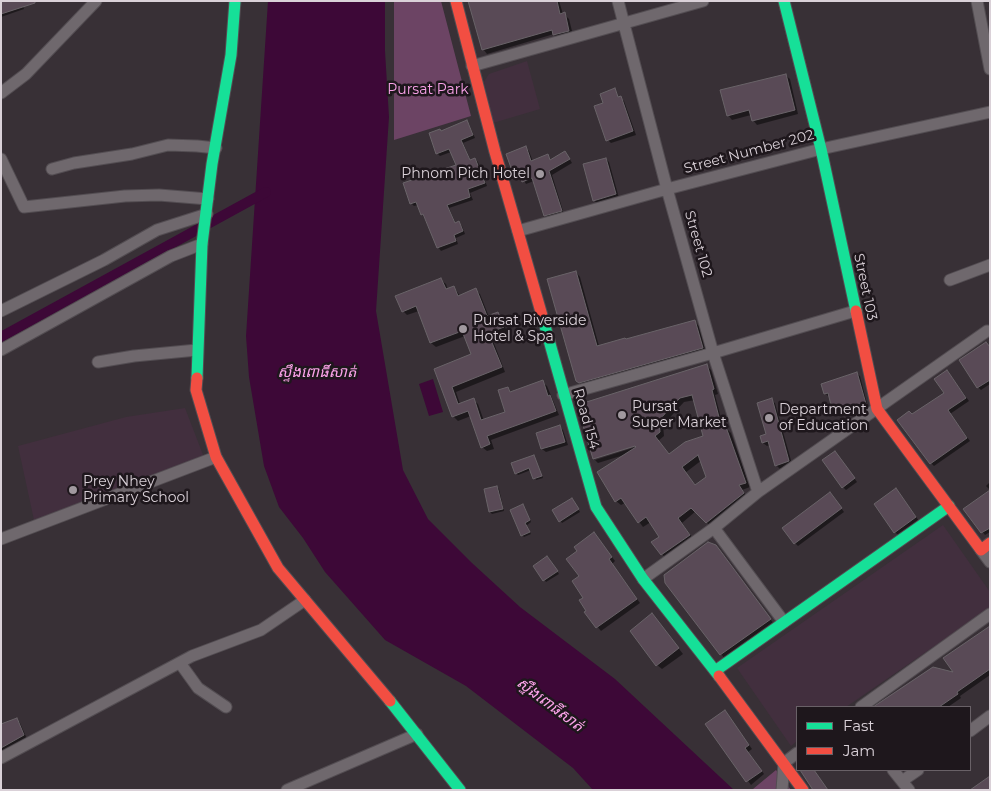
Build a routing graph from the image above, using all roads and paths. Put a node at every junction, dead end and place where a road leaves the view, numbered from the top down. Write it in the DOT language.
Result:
graph roads {
  1 [pos="96,1"];
  2 [pos="235,1"];
  3 [pos="456,1"];
  4 [pos="618,1"];
  5 [pos="704,1"];
  6 [pos="784,1"];
  7 [pos="977,1"];
  8 [pos="623,24"];
  9 [pos="472,66"];
  10 [pos="990,69"];
  11 [pos="1,93"];
  12 [pos="990,112"];
  13 [pos="216,148"];
  14 [pos="820,149"];
  15 [pos="1,159"];
  16 [pos="52,169"];
  17 [pos="666,189"];
  18 [pos="208,199"];
  19 [pos="206,217"];
  20 [pos="518,231"];
  21 [pos="203,240"];
  22 [pos="990,265"];
  23 [pos="950,280"];
  24 [pos="1,311"];
  25 [pos="855,311"];
  26 [pos="987,331"];
  27 [pos="1,350"];
  28 [pos="197,350"];
  29 [pos="714,353"];
  30 [pos="98,362"];
  31 [pos="563,395"];
  32 [pos="877,409"];
  33 [pos="216,457"];
  34 [pos="758,492"];
  35 [pos="949,506"];
  36 [pos="714,528"];
  37 [pos="1,539"];
  38 [pos="985,547"];
  39 [pos="990,562"];
  40 [pos="643,579"];
  41 [pos="305,600"];
  42 [pos="990,614"];
  43 [pos="784,622"];
  44 [pos="180,663"];
  45 [pos="715,671"];
  46 [pos="862,706"];
  47 [pos="226,707"];
  48 [pos="990,716"];
  49 [pos="971,730"];
  50 [pos="417,734"];
  51 [pos="796,754"];
  52 [pos="1,758"];
  53 [pos="784,763"];
  54 [pos="895,771"];
  55 [pos="917,771"];
  56 [pos="906,786"];
  57 [pos="287,790"];
  58 [pos="460,790"];
  59 [pos="782,790"];
  60 [pos="804,790"];
  1 -- 11 [label="street"];
  2 -- 13 [label="street"];
  3 -- 9 [label="street, Road 154"];
  4 -- 8 [label="street, Street 102"];
  5 -- 8 [label="street"];
  6 -- 14 [label="street, Street 103"];
  7 -- 10 [label="street"];
  8 -- 9 [label="street"];
  8 -- 17 [label="street, Street 102"];
  9 -- 20 [label="street, Road 154"];
  12 -- 14 [label="street, Street Number 202"];
  13 -- 16 [label="street"];
  13 -- 18 [label="street"];
  14 -- 17 [label="street, Street Number 202"];
  14 -- 25 [label="street, Street 103"];
  15 -- 18 [label="street"];
  17 -- 20 [label="street, Street Number 202"];
  17 -- 29 [label="street, Street 102"];
  18 -- 19 [label="street"];
  19 -- 21 [label="street"];
  19 -- 24 [label="street"];
  20 -- 31 [label="street, Road 154"];
  21 -- 27 [label="street"];
  21 -- 28 [label="street"];
  22 -- 23 [label="street"];
  25 -- 29 [label="street"];
  25 -- 32 [label="street, Street 103"];
  26 -- 32 [label="street"];
  28 -- 30 [label="street"];
  28 -- 33 [label="street"];
  29 -- 31 [label="street"];
  29 -- 34 [label="street, Street 102"];
  31 -- 40 [label="street, Road 154"];
  32 -- 34 [label="street"];
  32 -- 35 [label="street, Street 103"];
  33 -- 37 [label="street"];
  33 -- 41 [label="street"];
  34 -- 36 [label="street"];
  35 -- 38 [label="street, Street 103"];
  35 -- 43 [label="street"];
  36 -- 40 [label="street"];
  36 -- 43 [label="street"];
  38 -- 39 [label="street"];
  40 -- 45 [label="street, Road 154"];
  41 -- 44 [label="street"];
  41 -- 50 [label="street"];
  42 -- 46 [label="street"];
  43 -- 45 [label="street"];
  44 -- 47 [label="street"];
  44 -- 52 [label="street"];
  45 -- 53 [label="street, Road 154"];
  48 -- 49 [label="street"];
  50 -- 57 [label="street"];
  50 -- 58 [label="street"];
  51 -- 53 [label="street"];
  53 -- 59 [label="street"];
  53 -- 60 [label="street, Road 154"];
  54 -- 56 [label="street"];
  55 -- 56 [label="street"];
}
